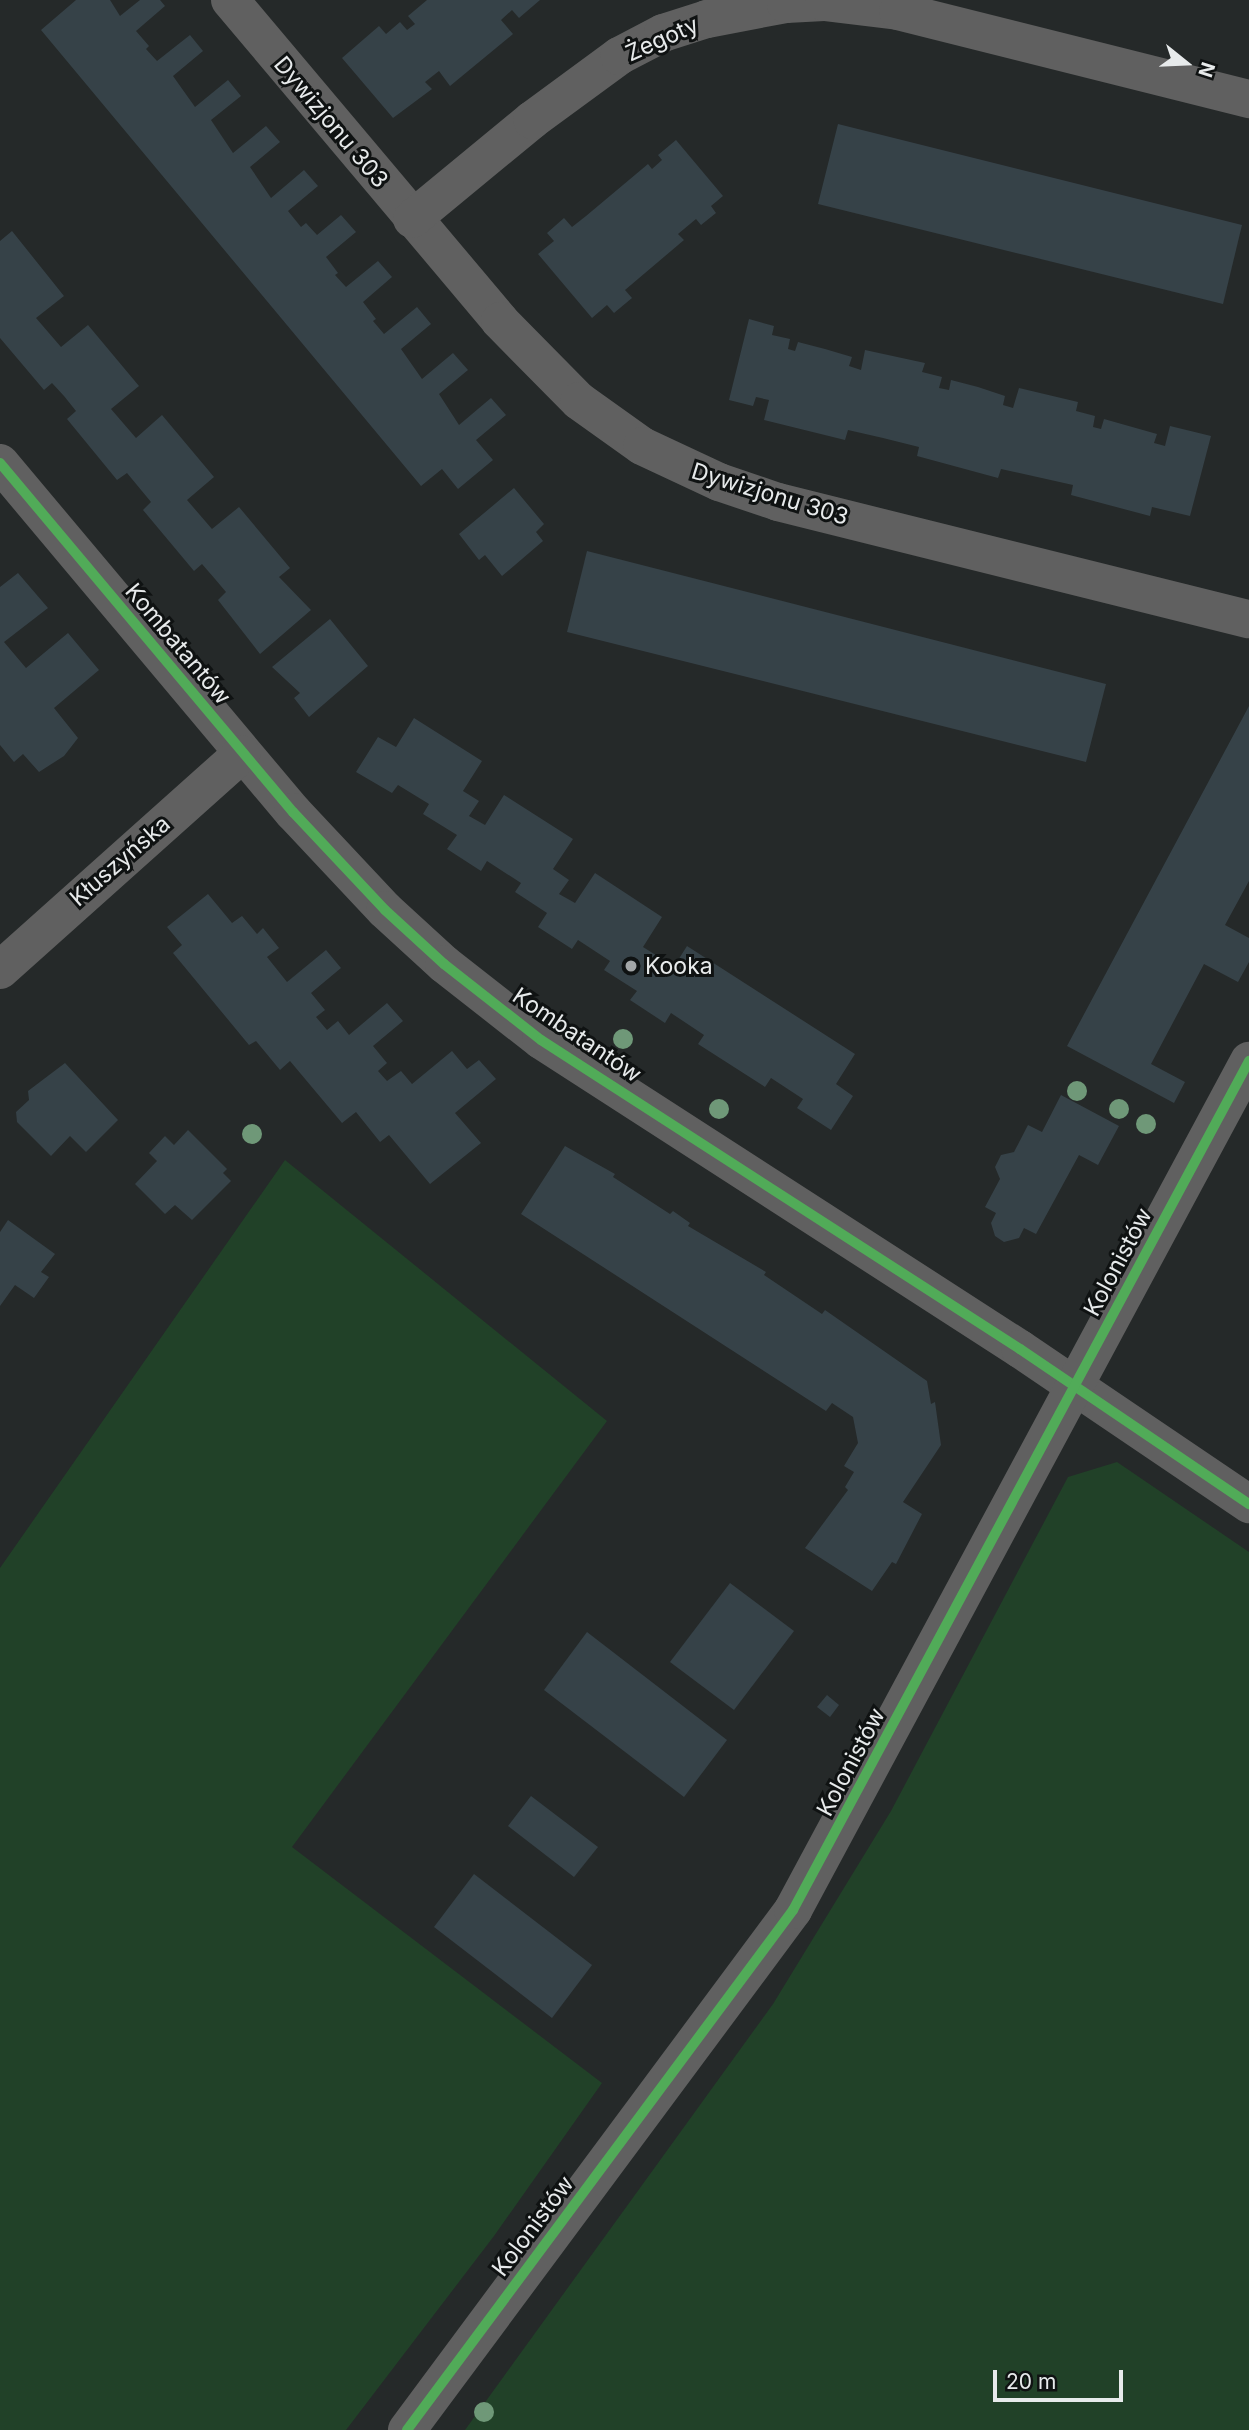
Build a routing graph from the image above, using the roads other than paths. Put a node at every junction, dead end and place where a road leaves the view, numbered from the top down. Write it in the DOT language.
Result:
graph roads {
  1 [pos="230,0"];
  2 [pos="1249,99"];
  3 [pos="412,219"];
  4 [pos="0,463"];
  5 [pos="1249,619"];
  6 [pos="242,754"];
  7 [pos="0,970"];
  8 [pos="1249,1061"];
  9 [pos="1076,1387"];
  10 [pos="1249,1504"];
  11 [pos="407,2430"];
  1 -- 3 [label="street, Dywizjonu 303"];
  2 -- 3 [label="street, Żegoty"];
  3 -- 5 [label="street, Dywizjonu 303"];
  4 -- 6 [label="street, Kombatantów"];
  6 -- 7 [label="street, Kłuszyńska"];
  6 -- 9 [label="street, Kombatantów"];
  8 -- 9 [label="street, Kolonistów"];
  9 -- 10 [label="street, Kombatantów"];
  9 -- 11 [label="street, Kolonistów"];
}
